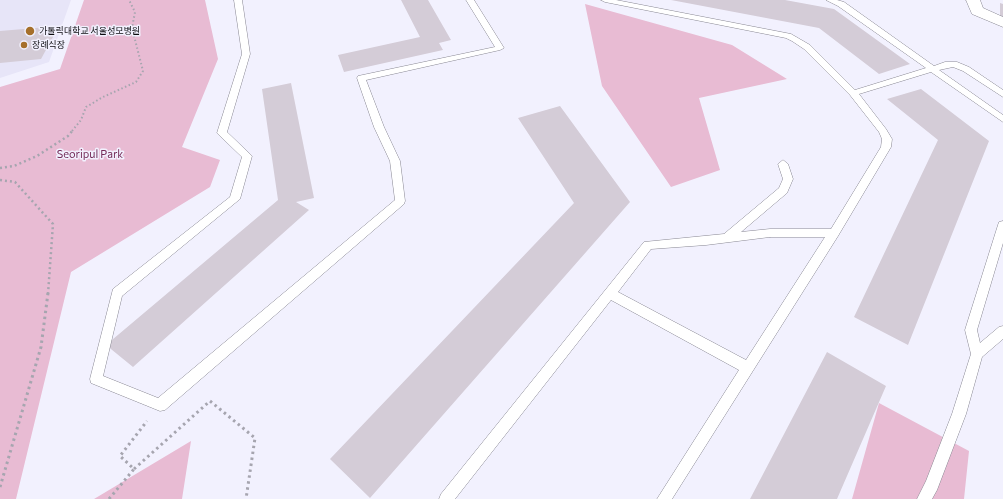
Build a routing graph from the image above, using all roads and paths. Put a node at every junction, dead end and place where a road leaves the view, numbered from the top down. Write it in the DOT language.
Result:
graph roads {
  1 [pos="129,0"];
  2 [pos="238,0"];
  3 [pos="470,0"];
  4 [pos="605,0"];
  5 [pos="830,0"];
  6 [pos="973,0"];
  7 [pos="1003,23"];
  8 [pos="933,69"];
  9 [pos="852,93"];
  10 [pos="1003,94"];
  11 [pos="1003,119"];
  12 [pos="783,164"];
  13 [pos="0,168"];
  14 [pos="0,180"];
  15 [pos="1003,225"];
  16 [pos="834,233"];
  17 [pos="727,238"];
  18 [pos="609,293"];
  19 [pos="1003,331"];
  20 [pos="977,354"];
  21 [pos="748,368"];
  22 [pos="160,405"];
  23 [pos="134,470"];
  24 [pos="0,487"];
  25 [pos="109,499"];
  26 [pos="246,499"];
  27 [pos="446,499"];
  28 [pos="664,499"];
  29 [pos="924,499"];
  1 -- 13 [label="path"];
  2 -- 22 [label="lane"];
  3 -- 22 [label="lane"];
  4 -- 9 [label="lane"];
  5 -- 8 [label="lane"];
  6 -- 7 [label="street"];
  8 -- 9 [label="lane"];
  8 -- 10 [label="lane"];
  8 -- 11 [label="lane"];
  9 -- 16 [label="lane"];
  12 -- 17 [label="lane"];
  14 -- 24 [label="path"];
  15 -- 20 [label="lane"];
  16 -- 17 [label="lane"];
  16 -- 21 [label="lane"];
  17 -- 18 [label="lane"];
  18 -- 21 [label="lane"];
  18 -- 27 [label="lane"];
  19 -- 20 [label="lane"];
  20 -- 29 [label="lane"];
  21 -- 28 [label="lane"];
  22 -- 23 [label="path"];
  23 -- 25 [label="path"];
  23 -- 26 [label="path"];
}
